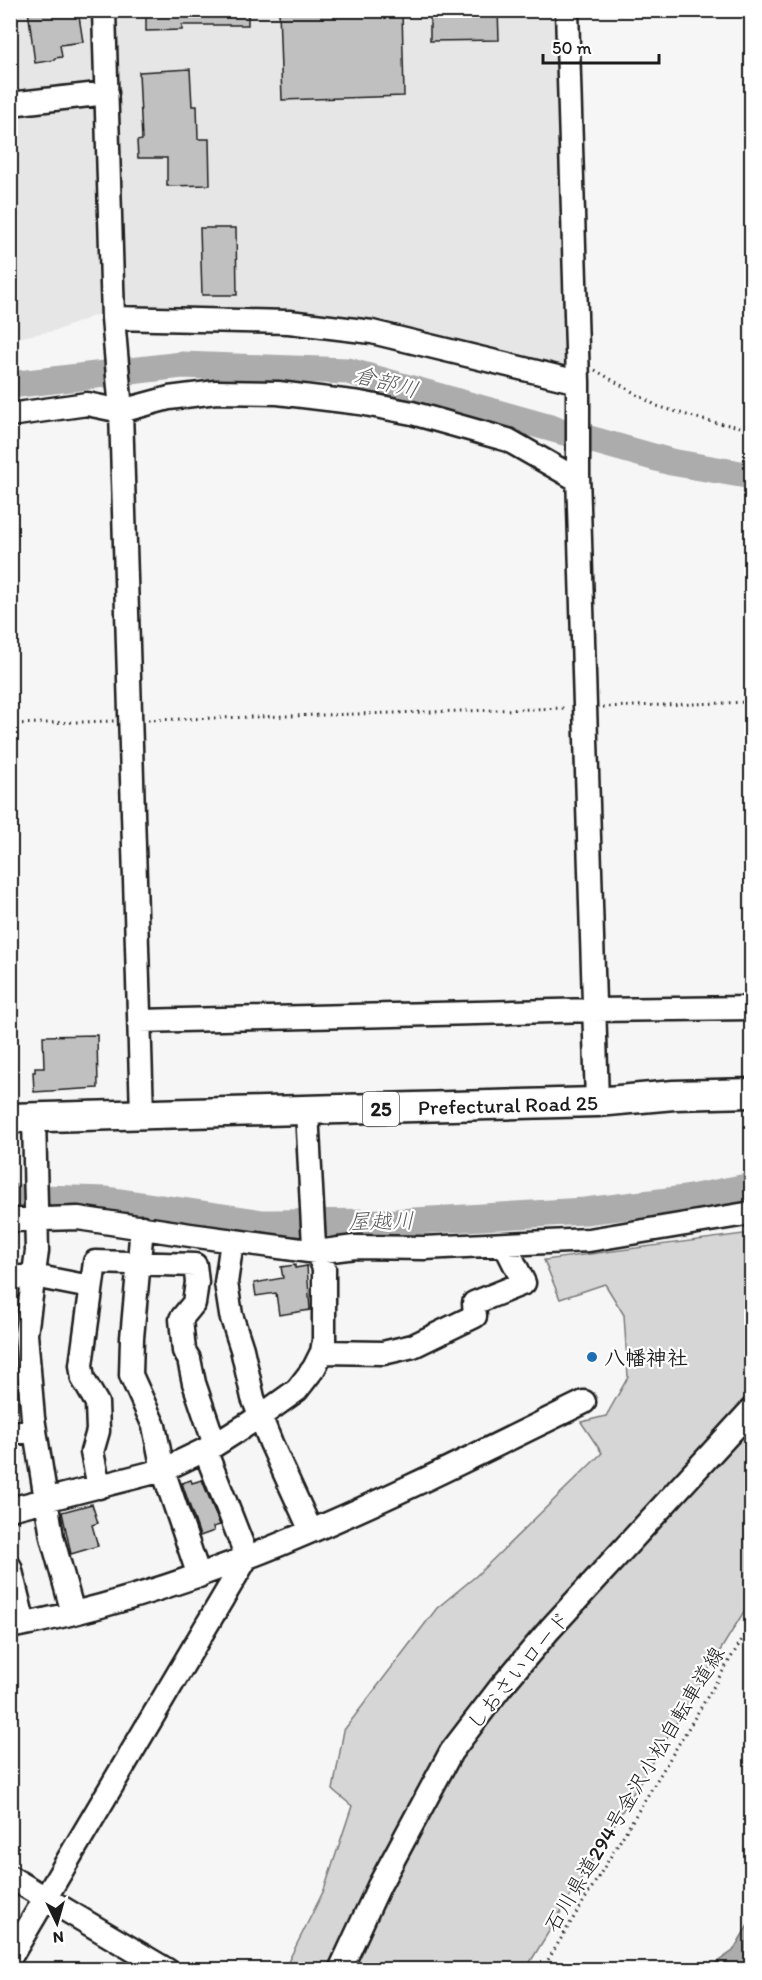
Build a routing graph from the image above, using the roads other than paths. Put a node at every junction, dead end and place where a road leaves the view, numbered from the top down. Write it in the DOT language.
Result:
graph roads {
  1 [pos="104,10"];
  2 [pos="567,10"];
  3 [pos="107,93"];
  4 [pos="10,104"];
  5 [pos="114,323"];
  6 [pos="580,382"];
  7 [pos="121,405"];
  8 [pos="10,415"];
  9 [pos="578,477"];
  10 [pos="752,1008"];
  11 [pos="595,1010"];
  12 [pos="140,1021"];
  13 [pos="752,1093"];
  14 [pos="597,1102"];
  15 [pos="307,1111"];
  16 [pos="142,1114"];
  17 [pos="22,1118"];
  18 [pos="752,1213"];
  19 [pos="36,1216"];
  20 [pos="10,1220"];
  21 [pos="142,1227"];
  22 [pos="232,1241"];
  23 [pos="505,1245"];
  24 [pos="315,1249"];
  25 [pos="140,1263"];
  26 [pos="34,1276"];
  27 [pos="10,1278"];
  28 [pos="90,1287"];
  29 [pos="322,1352"];
  30 [pos="584,1402"];
  31 [pos="752,1409"];
  32 [pos="260,1416"];
  33 [pos="35,1430"];
  34 [pos="10,1433"];
  35 [pos="210,1448"];
  36 [pos="163,1470"];
  37 [pos="99,1487"];
  38 [pos="46,1501"];
  39 [pos="10,1509"];
  40 [pos="311,1531"];
  41 [pos="247,1557"];
  42 [pos="10,1567"];
  43 [pos="199,1576"];
  44 [pos="73,1613"];
  45 [pos="14,1627"];
  46 [pos="10,1877"];
  47 [pos="46,1898"];
  48 [pos="10,1958"];
  49 [pos="167,1970"];
  50 [pos="340,1970"];
  1 -- 3 [label="street"];
  2 -- 6 [label="street"];
  3 -- 4 [label="street"];
  3 -- 5 [label="street"];
  5 -- 6 [label="street"];
  5 -- 7 [label="street"];
  6 -- 9 [label="street"];
  7 -- 8 [label="street"];
  7 -- 9 [label="street"];
  7 -- 12 [label="street"];
  9 -- 11 [label="street"];
  10 -- 11 [label="street"];
  11 -- 12 [label="street"];
  11 -- 14 [label="street"];
  12 -- 16 [label="street"];
  13 -- 14 [label="main road, Prefectural Road 25 / 25"];
  14 -- 15 [label="main road, Prefectural Road 25 / 25"];
  15 -- 16 [label="main road, Prefectural Road 25 / 25"];
  15 -- 24 [label="street"];
  16 -- 17 [label="main road, Prefectural Road 25 / 25"];
  17 -- 19 [label="street"];
  18 -- 23 [label="street"];
  19 -- 20 [label="street"];
  19 -- 21 [label="street"];
  19 -- 26 [label="street"];
  21 -- 22 [label="street"];
  21 -- 25 [label="street"];
  22 -- 24 [label="street"];
  22 -- 32 [label="street"];
  23 -- 24 [label="street"];
  23 -- 29 [label="street"];
  24 -- 29 [label="street"];
  25 -- 28 [label="street"];
  25 -- 35 [label="street"];
  25 -- 36 [label="street"];
  26 -- 27 [label="street"];
  26 -- 28 [label="street"];
  26 -- 33 [label="street"];
  28 -- 37 [label="street"];
  29 -- 32 [label="street"];
  30 -- 40 [label="street"];
  31 -- 50 [label="street, しおさいロード"];
  32 -- 35 [label="street"];
  32 -- 40 [label="street"];
  33 -- 34 [label="street"];
  33 -- 38 [label="street"];
  35 -- 36 [label="street"];
  35 -- 41 [label="street"];
  36 -- 37 [label="street"];
  36 -- 43 [label="street"];
  37 -- 38 [label="street"];
  38 -- 39 [label="street"];
  38 -- 44 [label="street"];
  40 -- 41 [label="street"];
  41 -- 43 [label="street"];
  41 -- 47 [label="street"];
  42 -- 45 [label="street"];
  43 -- 44 [label="street"];
  44 -- 45 [label="street"];
  46 -- 47 [label="street"];
  47 -- 48 [label="street"];
  47 -- 49 [label="street"];
}
